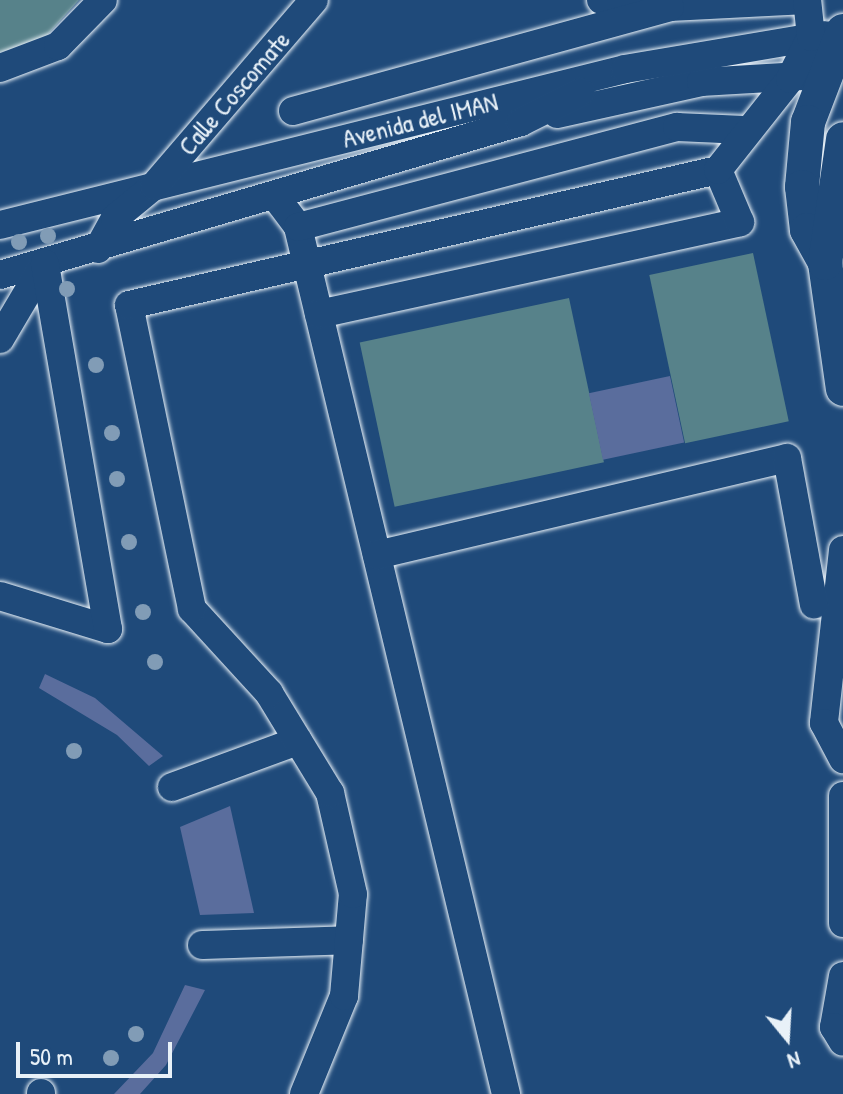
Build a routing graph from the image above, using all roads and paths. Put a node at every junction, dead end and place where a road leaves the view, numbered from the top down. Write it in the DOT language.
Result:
graph roads {
  1 [pos="103,0"];
  2 [pos="314,0"];
  3 [pos="601,0"];
  4 [pos="807,0"];
  5 [pos="670,7"];
  6 [pos="835,45"];
  7 [pos="0,68"];
  8 [pos="625,69"];
  9 [pos="790,79"];
  10 [pos="293,111"];
  11 [pos="521,122"];
  12 [pos="744,130"];
  13 [pos="843,139"];
  14 [pos="718,170"];
  15 [pos="154,186"];
  16 [pos="275,196"];
  17 [pos="0,225"];
  18 [pos="298,227"];
  19 [pos="98,249"];
  20 [pos="306,261"];
  21 [pos="45,263"];
  22 [pos="825,263"];
  23 [pos="0,275"];
  24 [pos="319,314"];
  25 [pos="8,329"];
  26 [pos="843,389"];
  27 [pos="843,550"];
  28 [pos="377,555"];
  29 [pos="10,600"];
  30 [pos="814,605"];
  31 [pos="298,741"];
  32 [pos="843,759"];
  33 [pos="172,787"];
  34 [pos="843,796"];
  35 [pos="843,923"];
  36 [pos="349,940"];
  37 [pos="202,945"];
  38 [pos="843,976"];
  39 [pos="843,1042"];
  40 [pos="304,1094"];
  41 [pos="506,1094"];
  1 -- 7 [label="street"];
  2 -- 15 [label="street, Calle Coscomate"];
  3 -- 5 [label="street"];
  4 -- 5 [label="street"];
  4 -- 6 [label="street"];
  5 -- 10 [label="street"];
  6 -- 8 [label="street, Avenida del IMAN"];
  6 -- 9 [label="street"];
  6 -- 22 [label="main road"];
  8 -- 11 [label="street"];
  8 -- 15 [label="street, Avenida del IMAN"];
  9 -- 11 [label="street"];
  9 -- 12 [label="street"];
  11 -- 16 [label="street"];
  12 -- 14 [label="street"];
  12 -- 18 [label="street"];
  13 -- 22 [label="main road"];
  14 -- 20 [label="street"];
  14 -- 24 [label="street"];
  15 -- 17 [label="street, Avenida del IMAN"];
  15 -- 19 [label="street, Calle Coscomate"];
  16 -- 18 [label="street"];
  16 -- 19 [label="street"];
  18 -- 20 [label="street"];
  19 -- 21 [label="street"];
  20 -- 24 [label="street"];
  20 -- 31 [label="street"];
  21 -- 23 [label="street"];
  21 -- 25 [label="street"];
  21 -- 29 [label="street"];
  22 -- 26 [label="main road"];
  24 -- 28 [label="street"];
  27 -- 32 [label="street"];
  28 -- 30 [label="street"];
  28 -- 41 [label="street"];
  31 -- 33 [label="street"];
  31 -- 36 [label="street"];
  34 -- 35 [label="street"];
  36 -- 37 [label="street"];
  36 -- 40 [label="street"];
  38 -- 39 [label="street"];
}
